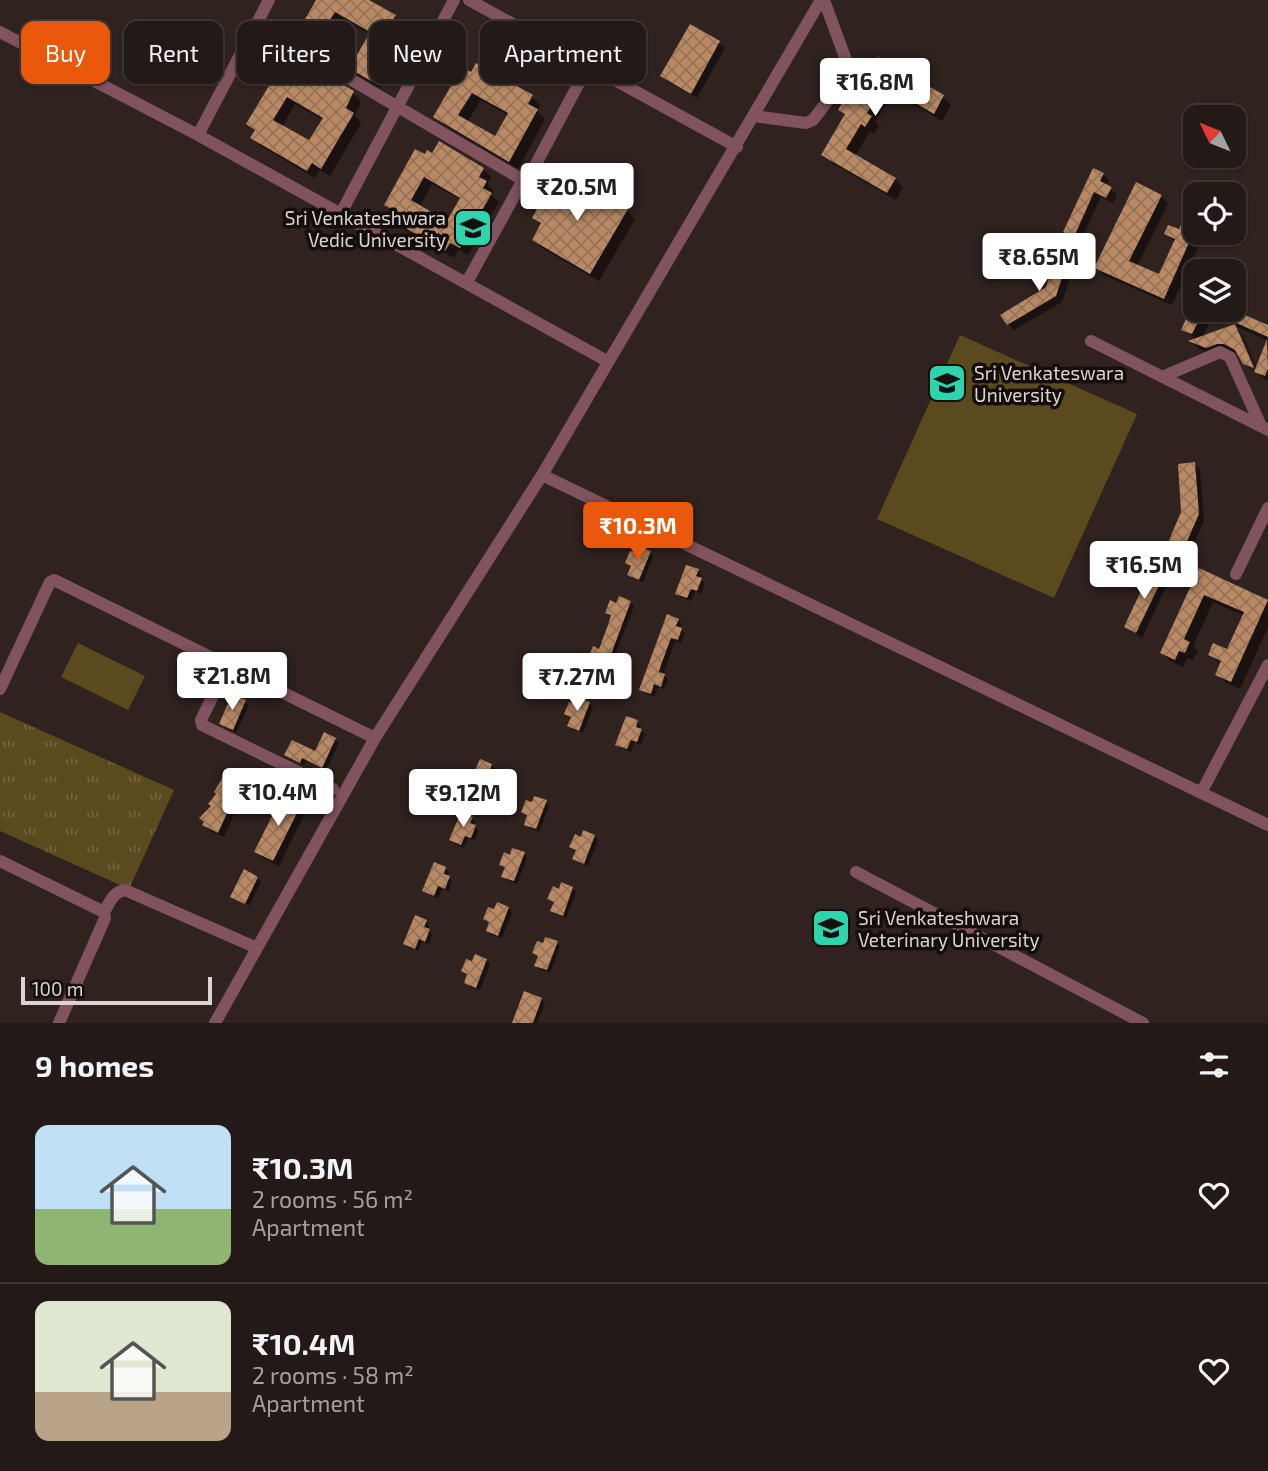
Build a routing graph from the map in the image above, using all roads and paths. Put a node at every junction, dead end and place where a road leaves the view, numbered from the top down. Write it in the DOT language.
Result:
graph roads {
  1 [pos="269,0"];
  2 [pos="454,0"];
  3 [pos="468,0"];
  4 [pos="822,0"];
  5 [pos="506,21"];
  6 [pos="0,32"];
  7 [pos="355,82"];
  8 [pos="578,84"];
  9 [pos="621,84"];
  10 [pos="397,107"];
  11 [pos="754,116"];
  12 [pos="198,135"];
  13 [pos="737,147"];
  14 [pos="523,180"];
  15 [pos="341,213"];
  16 [pos="467,282"];
  17 [pos="1091,341"];
  18 [pos="607,360"];
  19 [pos="1162,377"];
  20 [pos="1265,428"];
  21 [pos="542,475"];
  22 [pos="1268,508"];
  23 [pos="1236,574"];
  24 [pos="1268,664"];
  25 [pos="228,665"];
  26 [pos="0,689"];
  27 [pos="375,738"];
  28 [pos="333,789"];
  29 [pos="1201,793"];
  30 [pos="1268,825"];
  31 [pos="0,860"];
  32 [pos="856,873"];
  33 [pos="104,912"];
  34 [pos="257,948"];
  35 [pos="59,1023"];
  36 [pos="215,1023"];
  37 [pos="1143,1023"];
  1 -- 12 [label="street"];
  2 -- 10 [label="street"];
  3 -- 5 [label="street"];
  4 -- 11 [label="street"];
  4 -- 11 [label="street"];
  6 -- 12 [label="street"];
  7 -- 10 [label="street"];
  8 -- 14 [label="street"];
  9 -- 13 [label="street"];
  10 -- 14 [label="street"];
  10 -- 15 [label="street"];
  11 -- 13 [label="street"];
  12 -- 15 [label="street"];
  13 -- 18 [label="street"];
  14 -- 16 [label="street"];
  15 -- 16 [label="street"];
  16 -- 18 [label="street"];
  17 -- 19 [label="street"];
  18 -- 21 [label="street"];
  19 -- 20 [label="street"];
  19 -- 20 [label="street"];
  21 -- 27 [label="street"];
  21 -- 29 [label="street"];
  22 -- 23 [label="street"];
  24 -- 29 [label="street"];
  25 -- 26 [label="street"];
  25 -- 27 [label="street"];
  25 -- 28 [label="street"];
  27 -- 34 [label="street"];
  29 -- 30 [label="street"];
  31 -- 33 [label="street"];
  32 -- 37 [label="street"];
  33 -- 34 [label="street"];
  33 -- 35 [label="street"];
  34 -- 36 [label="street"];
}
